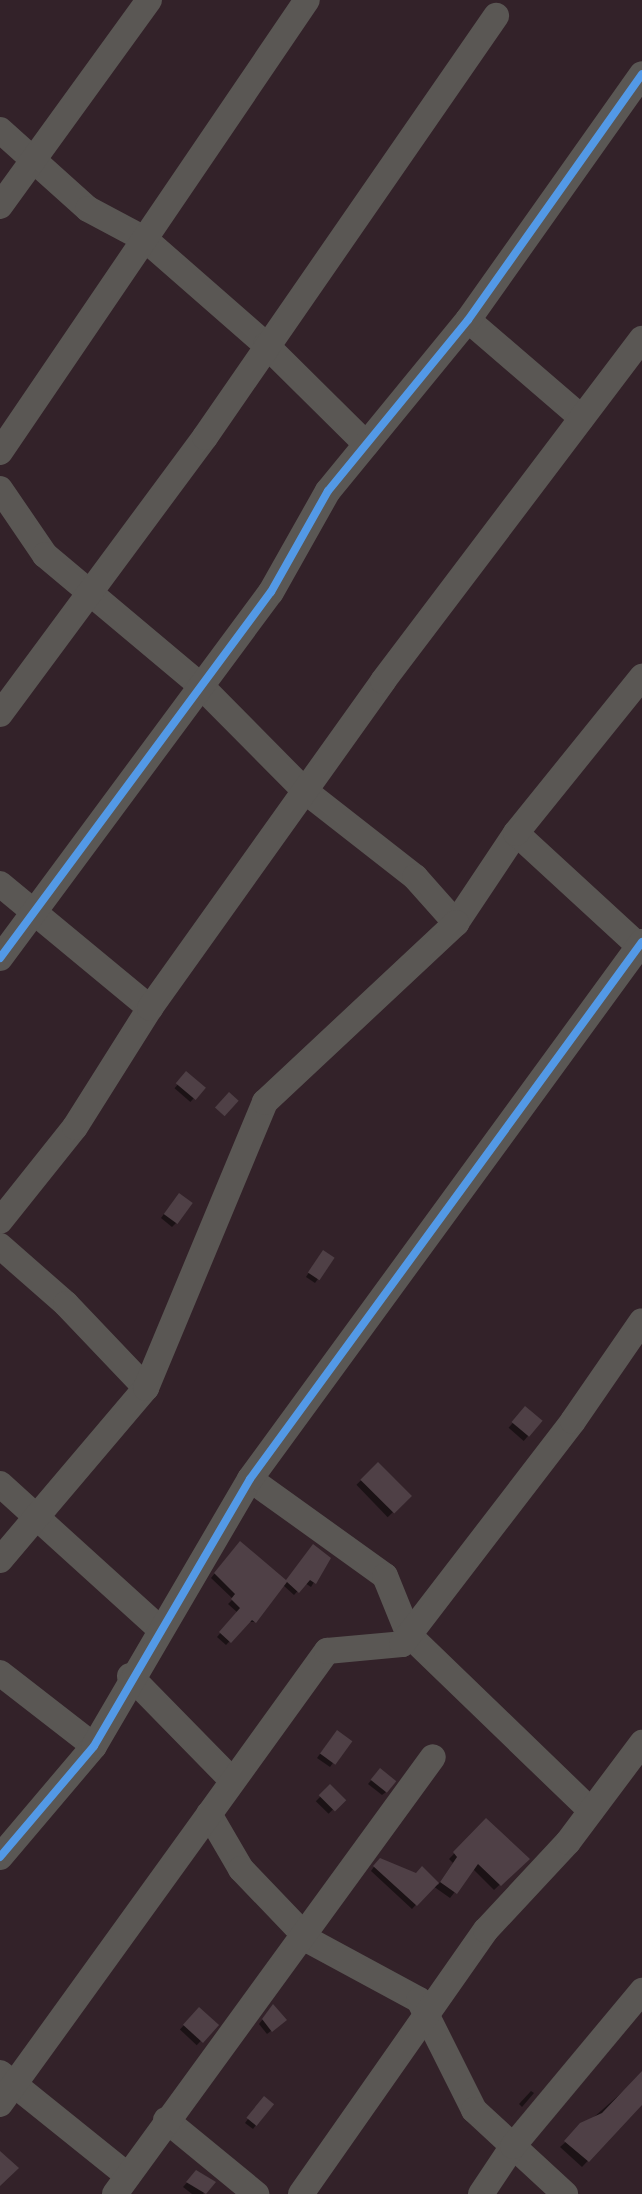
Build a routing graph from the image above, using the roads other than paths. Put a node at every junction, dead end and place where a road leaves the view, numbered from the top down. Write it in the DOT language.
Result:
graph roads {
  1 [pos="149,0"];
  2 [pos="307,0"];
  3 [pos="496,16"];
  4 [pos="642,74"];
  5 [pos="0,130"];
  6 [pos="35,159"];
  7 [pos="0,206"];
  8 [pos="146,240"];
  9 [pos="468,320"];
  10 [pos="642,339"];
  11 [pos="266,345"];
  12 [pos="582,418"];
  13 [pos="366,444"];
  14 [pos="0,452"];
  15 [pos="0,489"];
  16 [pos="91,592"];
  17 [pos="642,677"];
  18 [pos="201,686"];
  19 [pos="0,714"];
  20 [pos="305,791"];
  21 [pos="516,833"];
  22 [pos="0,884"];
  23 [pos="32,911"];
  24 [pos="456,923"];
  25 [pos="641,946"];
  26 [pos="0,958"];
  27 [pos="150,1008"];
  28 [pos="0,1221"];
  29 [pos="0,1246"];
  30 [pos="642,1321"];
  31 [pos="146,1388"];
  32 [pos="250,1479"];
  33 [pos="0,1484"];
  34 [pos="35,1516"];
  35 [pos="0,1560"];
  36 [pos="159,1628"];
  37 [pos="409,1635"];
  38 [pos="0,1673"];
  39 [pos="130,1676"];
  40 [pos="642,1743"];
  41 [pos="94,1746"];
  42 [pos="433,1757"];
  43 [pos="231,1779"];
  44 [pos="591,1811"];
  45 [pos="209,1814"];
  46 [pos="0,1857"];
  47 [pos="301,1932"];
  48 [pos="642,1991"];
  49 [pos="429,2018"];
  50 [pos="4,2087"];
  51 [pos="166,2120"];
  52 [pos="513,2146"];
  53 [pos="121,2184"];
  54 [pos="256,2194"];
  55 [pos="301,2194"];
  56 [pos="481,2194"];
  57 [pos="565,2194"];
  1 -- 6 [label="street"];
  2 -- 8 [label="street"];
  3 -- 11 [label="street"];
  4 -- 9 [label="street"];
  5 -- 6 [label="street"];
  6 -- 7 [label="street"];
  6 -- 8 [label="street"];
  8 -- 11 [label="street"];
  8 -- 14 [label="street"];
  9 -- 12 [label="street"];
  9 -- 13 [label="street"];
  10 -- 12 [label="street"];
  11 -- 13 [label="street"];
  11 -- 16 [label="street"];
  12 -- 20 [label="street"];
  13 -- 18 [label="street"];
  15 -- 16 [label="street"];
  16 -- 18 [label="street"];
  16 -- 19 [label="street"];
  17 -- 21 [label="street"];
  18 -- 20 [label="street"];
  18 -- 23 [label="street"];
  20 -- 24 [label="street"];
  20 -- 27 [label="street"];
  21 -- 24 [label="street"];
  21 -- 25 [label="street"];
  22 -- 23 [label="street"];
  23 -- 26 [label="street"];
  23 -- 27 [label="street"];
  24 -- 31 [label="street"];
  25 -- 32 [label="street"];
  27 -- 28 [label="street"];
  29 -- 31 [label="street"];
  30 -- 37 [label="street"];
  31 -- 34 [label="street"];
  32 -- 36 [label="street"];
  32 -- 37 [label="street"];
  33 -- 34 [label="street"];
  34 -- 35 [label="street"];
  34 -- 36 [label="street"];
  36 -- 39 [label="street"];
  37 -- 43 [label="street"];
  37 -- 44 [label="street"];
  38 -- 41 [label="street"];
  39 -- 41 [label="street"];
  39 -- 43 [label="street"];
  40 -- 44 [label="street"];
  41 -- 46 [label="street"];
  42 -- 47 [label="street"];
  43 -- 45 [label="street"];
  44 -- 49 [label="street"];
  45 -- 47 [label="street"];
  45 -- 50 [label="street"];
  47 -- 49 [label="street"];
  47 -- 51 [label="street"];
  48 -- 52 [label="street"];
  49 -- 52 [label="street"];
  49 -- 55 [label="street"];
  50 -- 53 [label="street"];
  51 -- 53 [label="street"];
  51 -- 54 [label="street"];
  52 -- 56 [label="street"];
  52 -- 57 [label="street"];
}
